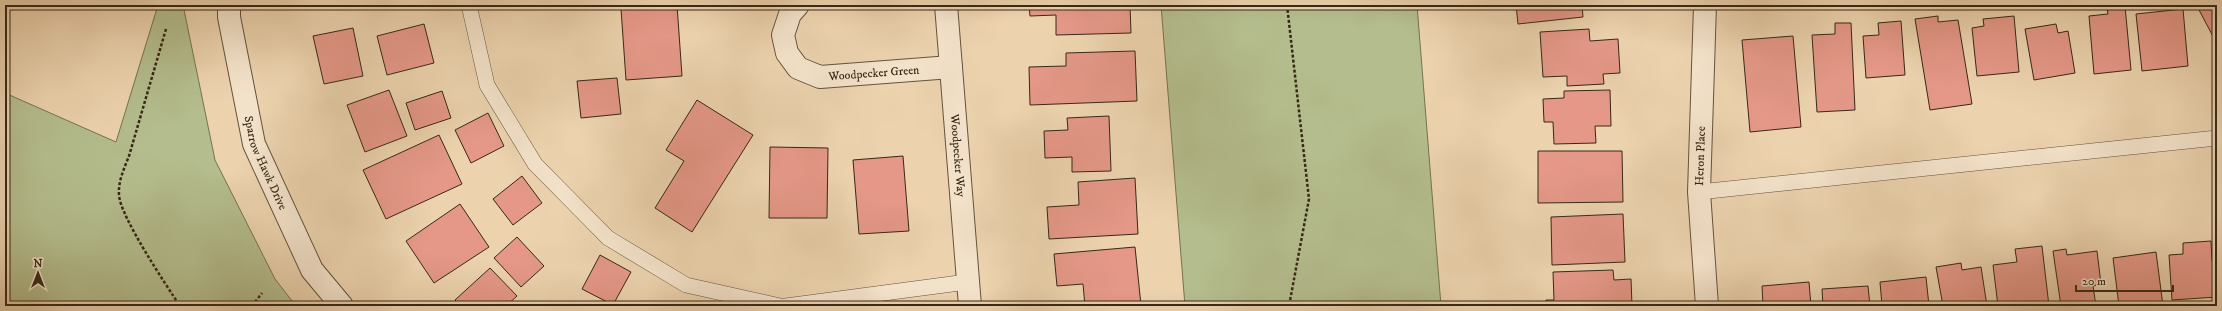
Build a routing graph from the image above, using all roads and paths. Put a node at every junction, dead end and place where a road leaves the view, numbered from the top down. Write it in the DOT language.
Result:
graph roads {
  1 [pos="229,5"];
  2 [pos="469,5"];
  3 [pos="798,5"];
  4 [pos="946,5"];
  5 [pos="1287,5"];
  6 [pos="1705,5"];
  7 [pos="166,29"];
  8 [pos="951,68"];
  9 [pos="2217,138"];
  10 [pos="1699,192"];
  11 [pos="967,282"];
  12 [pos="262,292"];
  13 [pos="180,306"];
  14 [pos="252,306"];
  15 [pos="342,306"];
  16 [pos="780,306"];
  17 [pos="786,306"];
  18 [pos="970,306"];
  19 [pos="1289,306"];
  20 [pos="1707,306"];
  1 -- 15 [label="street, Sparrow Hawk Drive"];
  2 -- 16 [label="lane"];
  3 -- 8 [label="street, Woodpecker Green"];
  4 -- 8 [label="street, Woodpecker Way"];
  5 -- 19 [label="path"];
  6 -- 10 [label="street, Heron Place"];
  7 -- 13 [label="path"];
  8 -- 11 [label="street, Woodpecker Way"];
  9 -- 10 [label="lane"];
  10 -- 20 [label="street, Heron Place"];
  11 -- 17 [label="lane"];
  11 -- 18 [label="street, Woodpecker Way"];
  12 -- 14 [label="path"];
}
